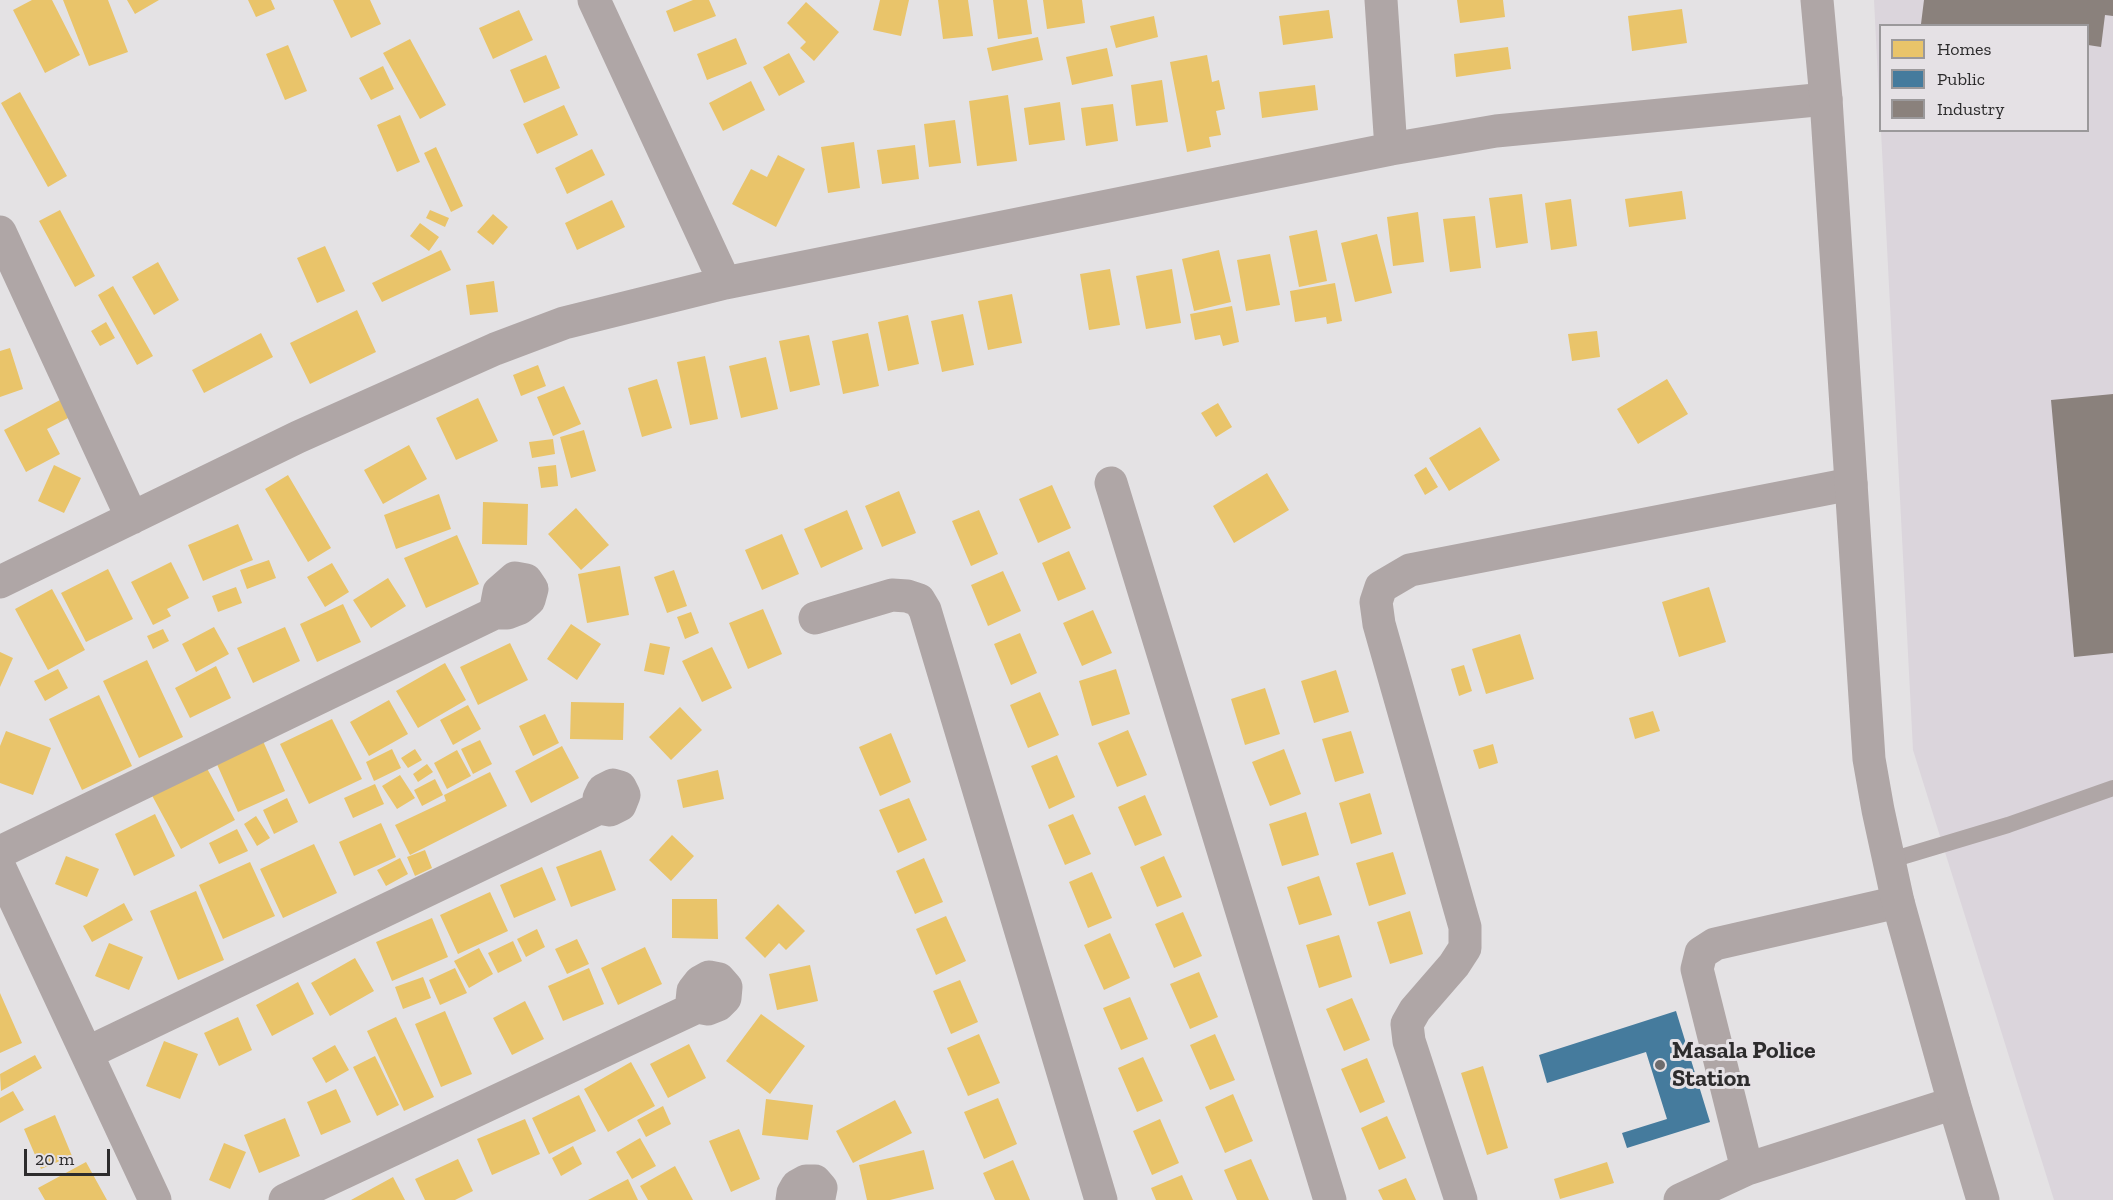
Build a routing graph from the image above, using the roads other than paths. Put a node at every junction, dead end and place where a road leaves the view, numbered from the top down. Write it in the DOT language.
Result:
graph roads {
  1 [pos="594,0"];
  2 [pos="1381,0"];
  3 [pos="1817,0"];
  4 [pos="1826,99"];
  5 [pos="1391,149"];
  6 [pos="0,232"];
  7 [pos="725,283"];
  8 [pos="1111,483"];
  9 [pos="1851,484"];
  10 [pos="132,518"];
  11 [pos="0,582"];
  12 [pos="495,613"];
  13 [pos="815,618"];
  14 [pos="2113,788"];
  15 [pos="599,808"];
  16 [pos="0,852"];
  17 [pos="1888,861"];
  18 [pos="0,868"];
  19 [pos="1898,902"];
  20 [pos="697,1007"];
  21 [pos="87,1053"];
  22 [pos="1953,1103"];
  23 [pos="1747,1169"];
  24 [pos="155,1200"];
  25 [pos="285,1200"];
  26 [pos="792,1200"];
  27 [pos="816,1200"];
  28 [pos="1101,1200"];
  29 [pos="1330,1200"];
  30 [pos="1461,1200"];
  31 [pos="1680,1200"];
  32 [pos="1983,1200"];
  1 -- 7 [label="street"];
  2 -- 5 [label="street"];
  3 -- 4 [label="street"];
  4 -- 5 [label="street"];
  4 -- 9 [label="street"];
  5 -- 7 [label="street"];
  6 -- 10 [label="street"];
  7 -- 10 [label="street"];
  8 -- 29 [label="street"];
  9 -- 17 [label="street"];
  9 -- 30 [label="street"];
  10 -- 11 [label="street"];
  12 -- 16 [label="street"];
  13 -- 28 [label="street"];
  14 -- 17 [label="lane"];
  15 -- 21 [label="street"];
  17 -- 19 [label="street"];
  18 -- 21 [label="street"];
  19 -- 22 [label="street"];
  19 -- 23 [label="street"];
  20 -- 25 [label="street"];
  21 -- 24 [label="street"];
  22 -- 23 [label="street"];
  22 -- 32 [label="street"];
  23 -- 31 [label="street"];
  26 -- 27 [label="street"];
}
